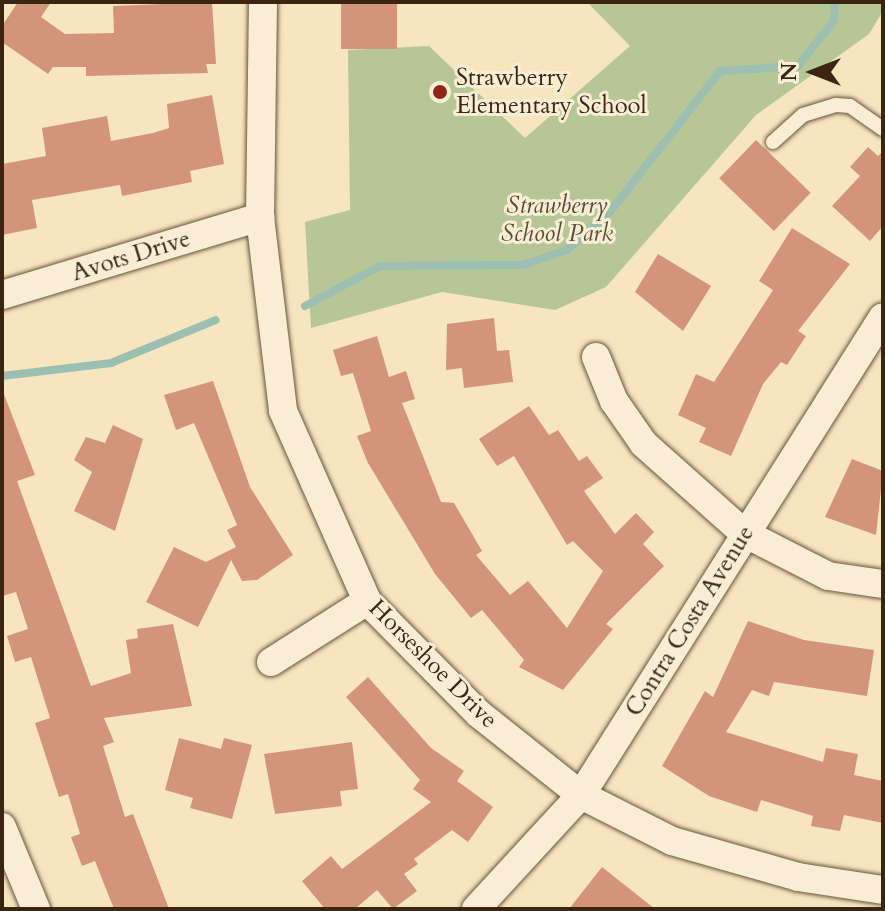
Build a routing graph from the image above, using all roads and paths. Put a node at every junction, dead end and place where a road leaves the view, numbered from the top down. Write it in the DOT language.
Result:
graph roads {
  1 [pos="263,2"];
  2 [pos="883,129"];
  3 [pos="773,142"];
  4 [pos="260,217"];
  5 [pos="2,295"];
  6 [pos="883,317"];
  7 [pos="596,357"];
  8 [pos="744,533"];
  9 [pos="883,584"];
  10 [pos="367,601"];
  11 [pos="271,662"];
  12 [pos="581,795"];
  13 [pos="2,827"];
  14 [pos="883,890"];
  15 [pos="36,909"];
  16 [pos="476,909"];
  1 -- 4 [label="street, Horseshoe Drive"];
  2 -- 3 [label="lane"];
  4 -- 5 [label="street, Avots Drive"];
  4 -- 10 [label="street, Horseshoe Drive"];
  6 -- 8 [label="street, Contra Costa Avenue"];
  7 -- 8 [label="street"];
  8 -- 9 [label="street"];
  8 -- 12 [label="street, Contra Costa Avenue"];
  10 -- 11 [label="street"];
  10 -- 12 [label="street, Horseshoe Drive"];
  12 -- 14 [label="street, Horseshoe Drive"];
  12 -- 16 [label="street, Contra Costa Avenue"];
  13 -- 15 [label="street"];
}
